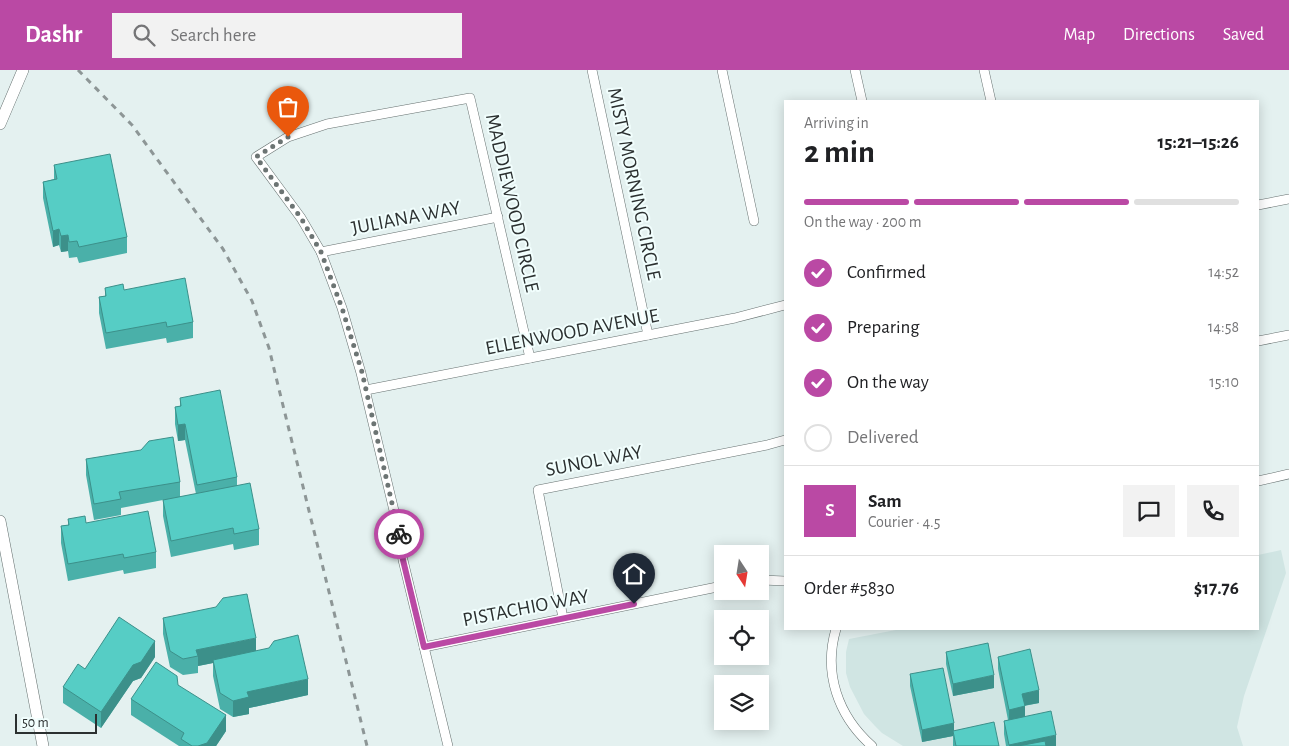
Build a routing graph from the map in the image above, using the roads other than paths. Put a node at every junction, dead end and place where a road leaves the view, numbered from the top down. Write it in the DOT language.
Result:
graph roads {
  1 [pos="23,70"];
  2 [pos="592,70"];
  3 [pos="722,70"];
  4 [pos="855,70"];
  5 [pos="984,70"];
  6 [pos="862,100"];
  7 [pos="991,100"];
  8 [pos="0,124"];
  9 [pos="1289,199"];
  10 [pos="1259,205"];
  11 [pos="498,217"];
  12 [pos="754,221"];
  13 [pos="321,252"];
  14 [pos="784,305"];
  15 [pos="648,335"];
  16 [pos="1289,335"];
  17 [pos="1259,342"];
  18 [pos="530,358"];
  19 [pos="366,390"];
  20 [pos="784,440"];
  21 [pos="1289,474"];
  22 [pos="1259,481"];
  23 [pos="0,522"];
  24 [pos="769,580"];
  25 [pos="784,581"];
  26 [pos="714,588"];
  27 [pos="563,618"];
  28 [pos="836,630"];
  29 [pos="424,647"];
  30 [pos="43,746"];
  31 [pos="448,746"];
  32 [pos="872,746"];
  1 -- 8 [label="street"];
  2 -- 15 [label="street, MISTY MORNING CIRCLE"];
  3 -- 12 [label="street"];
  4 -- 6 [label="street"];
  5 -- 7 [label="street"];
  9 -- 10 [label="street"];
  11 -- 13 [label="street, JULIANA WAY"];
  11 -- 13 [label="street, MADDIEWOOD CIRCLE"];
  11 -- 18 [label="street, MADDIEWOOD CIRCLE"];
  13 -- 19 [label="street"];
  14 -- 15 [label="street, ELLENWOOD AVENUE"];
  15 -- 18 [label="street, ELLENWOOD AVENUE"];
  16 -- 17 [label="street"];
  18 -- 19 [label="street, ELLENWOOD AVENUE"];
  19 -- 29 [label="street"];
  20 -- 27 [label="street, SUNOL WAY"];
  21 -- 22 [label="street"];
  23 -- 30 [label="street"];
  24 -- 25 [label="street"];
  26 -- 27 [label="street, PISTACHIO WAY"];
  27 -- 29 [label="street, PISTACHIO WAY"];
  28 -- 32 [label="street"];
  29 -- 31 [label="street"];
}
